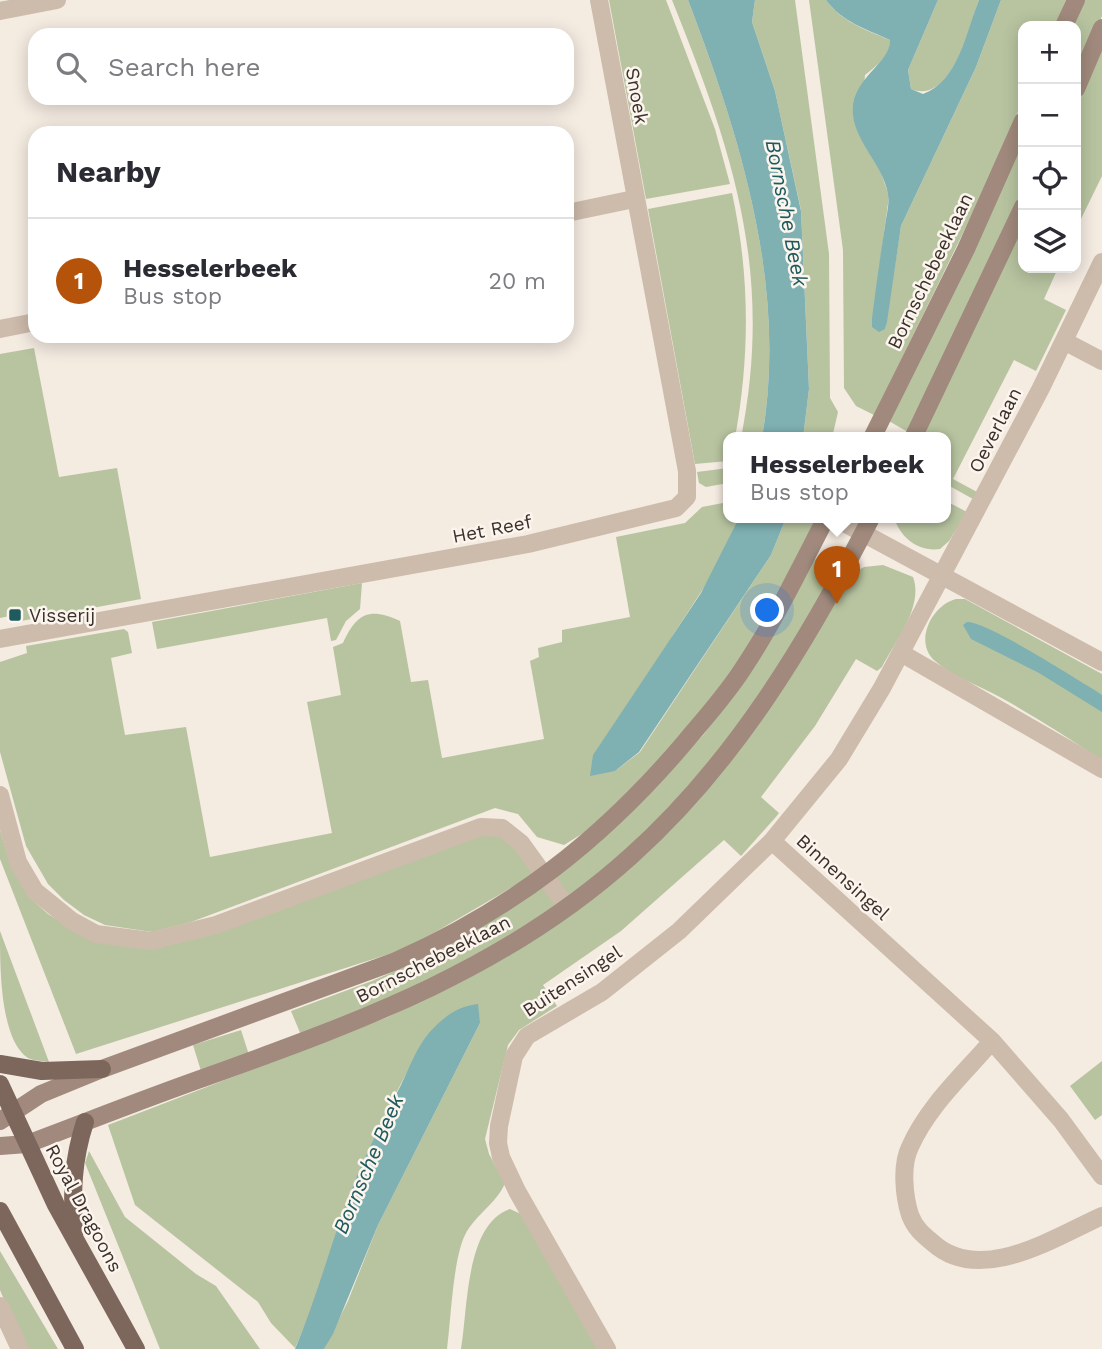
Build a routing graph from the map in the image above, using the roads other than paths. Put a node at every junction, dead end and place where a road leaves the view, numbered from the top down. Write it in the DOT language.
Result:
graph roads {
  1 [pos="57,0"];
  2 [pos="599,0"];
  3 [pos="1076,0"];
  4 [pos="0,10"];
  5 [pos="1067,21"];
  6 [pos="1102,27"];
  7 [pos="1078,84"];
  8 [pos="1018,132"];
  9 [pos="634,199"];
  10 [pos="1022,210"];
  11 [pos="574,212"];
  12 [pos="1102,262"];
  13 [pos="28,323"];
  14 [pos="0,329"];
  15 [pos="1064,341"];
  16 [pos="1102,361"];
  17 [pos="875,432"];
  18 [pos="915,432"];
  19 [pos="823,523"];
  20 [pos="867,526"];
  21 [pos="943,576"];
  22 [pos="0,639"];
  23 [pos="901,653"];
  24 [pos="1102,662"];
  25 [pos="1102,769"];
  26 [pos="0,795"];
  27 [pos="772,841"];
  28 [pos="545,876"];
  29 [pos="567,907"];
  30 [pos="992,1041"];
  31 [pos="0,1064"];
  32 [pos="102,1069"];
  33 [pos="0,1084"];
  34 [pos="6,1115"];
  35 [pos="85,1122"];
  36 [pos="27,1144"];
  37 [pos="0,1146"];
  38 [pos="1102,1176"];
  39 [pos="0,1211"];
  40 [pos="1102,1216"];
  41 [pos="77,1242"];
  42 [pos="0,1306"];
  43 [pos="20,1349"];
  44 [pos="75,1349"];
  45 [pos="136,1349"];
  46 [pos="607,1349"];
  1 -- 4 [label="street"];
  2 -- 9 [label="street, Snoek"];
  3 -- 5 [label="street"];
  6 -- 7 [label="street"];
  8 -- 17 [label="street, Bornschebeeklaan"];
  9 -- 11 [label="street"];
  9 -- 22 [label="street, Het Reef"];
  10 -- 18 [label="street"];
  12 -- 15 [label="street, Oeverlaan"];
  13 -- 14 [label="street"];
  15 -- 16 [label="street"];
  15 -- 21 [label="street, Oeverlaan"];
  19 -- 28 [label="street, Bornschebeeklaan"];
  20 -- 21 [label="street"];
  20 -- 29 [label="street, Bornschebeeklaan"];
  21 -- 23 [label="street, Oeverlaan"];
  21 -- 24 [label="street"];
  23 -- 25 [label="street"];
  23 -- 27 [label="street, Binnensingel"];
  26 -- 28 [label="street"];
  27 -- 30 [label="street, Binnensingel"];
  27 -- 46 [label="street, Buitensingel"];
  28 -- 29 [label="street"];
  28 -- 32 [label="street, Bornschebeeklaan"];
  29 -- 35 [label="street, Bornschebeeklaan"];
  30 -- 38 [label="street, Binnensingel"];
  30 -- 40 [label="street"];
  31 -- 32 [label="main road"];
  32 -- 34 [label="street, Bornschebeeklaan"];
  33 -- 34 [label="main road, Royal Dragoons"];
  34 -- 36 [label="main road, Royal Dragoons"];
  35 -- 36 [label="street, Bornschebeeklaan"];
  35 -- 41 [label="main road"];
  36 -- 37 [label="street, Bornschebeeklaan"];
  36 -- 41 [label="main road, Royal Dragoons"];
  39 -- 44 [label="main road"];
  41 -- 45 [label="main road, Royal Dragoons"];
  42 -- 43 [label="street"];
}
